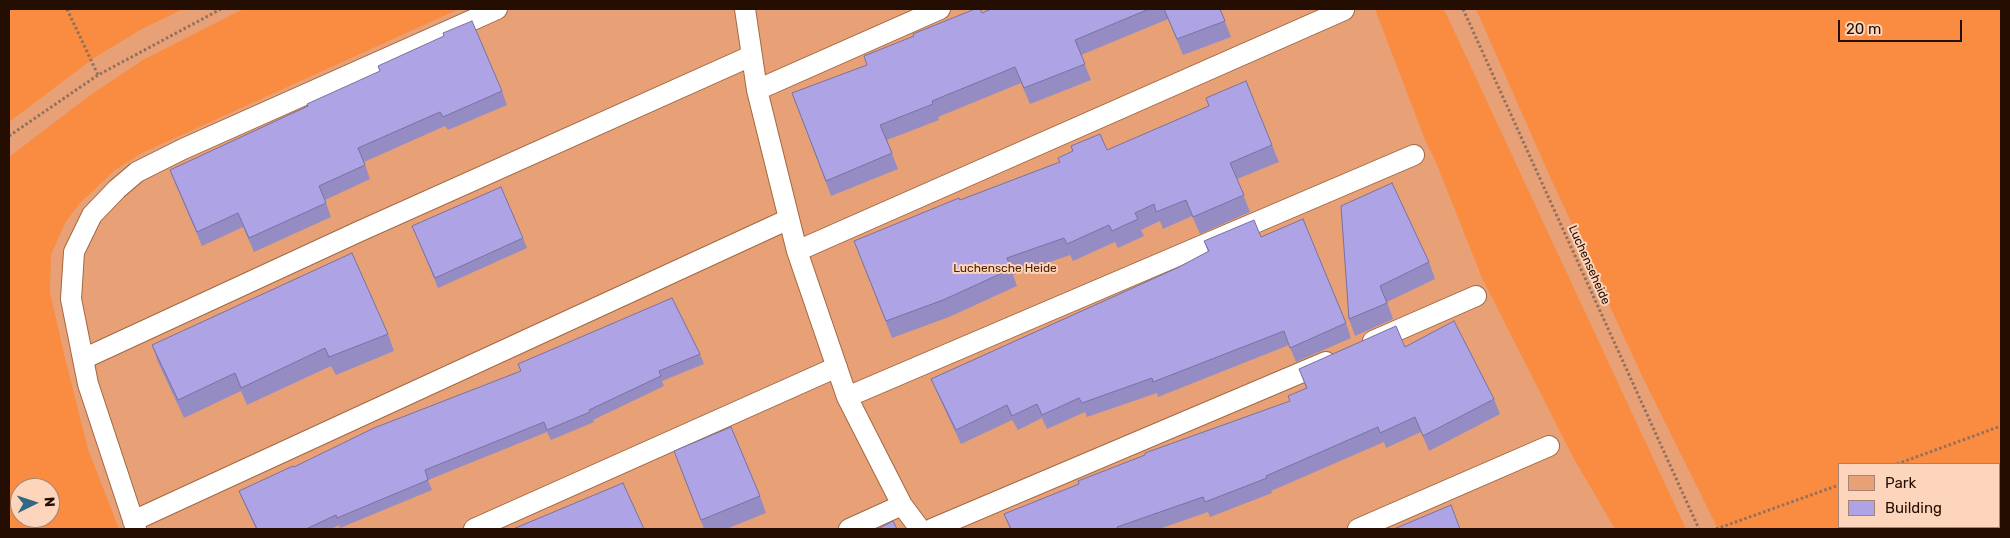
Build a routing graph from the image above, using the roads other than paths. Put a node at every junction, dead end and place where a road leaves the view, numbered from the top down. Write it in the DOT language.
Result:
graph roads {
  1 [pos="496,9"];
  2 [pos="745,9"];
  3 [pos="940,9"];
  4 [pos="1344,10"];
  5 [pos="751,56"];
  6 [pos="756,90"];
  7 [pos="1414,155"];
  8 [pos="789,219"];
  9 [pos="797,251"];
  10 [pos="1476,296"];
  11 [pos="83,359"];
  12 [pos="837,367"];
  13 [pos="847,397"];
  14 [pos="1549,446"];
  15 [pos="902,505"];
  16 [pos="134,525"];
  17 [pos="474,529"];
  18 [pos="849,529"];
  19 [pos="920,529"];
  20 [pos="932,529"];
  21 [pos="1358,529"];
  1 -- 11 [label="lane"];
  2 -- 5 [label="lane"];
  3 -- 6 [label="lane"];
  4 -- 9 [label="lane"];
  5 -- 6 [label="lane"];
  5 -- 11 [label="lane"];
  6 -- 8 [label="lane"];
  7 -- 13 [label="lane"];
  8 -- 9 [label="lane"];
  8 -- 16 [label="lane"];
  9 -- 12 [label="lane"];
  10 -- 20 [label="lane"];
  11 -- 16 [label="lane"];
  12 -- 13 [label="lane"];
  12 -- 17 [label="lane"];
  13 -- 15 [label="lane"];
  14 -- 21 [label="lane"];
  15 -- 18 [label="lane"];
  15 -- 19 [label="lane"];
}
